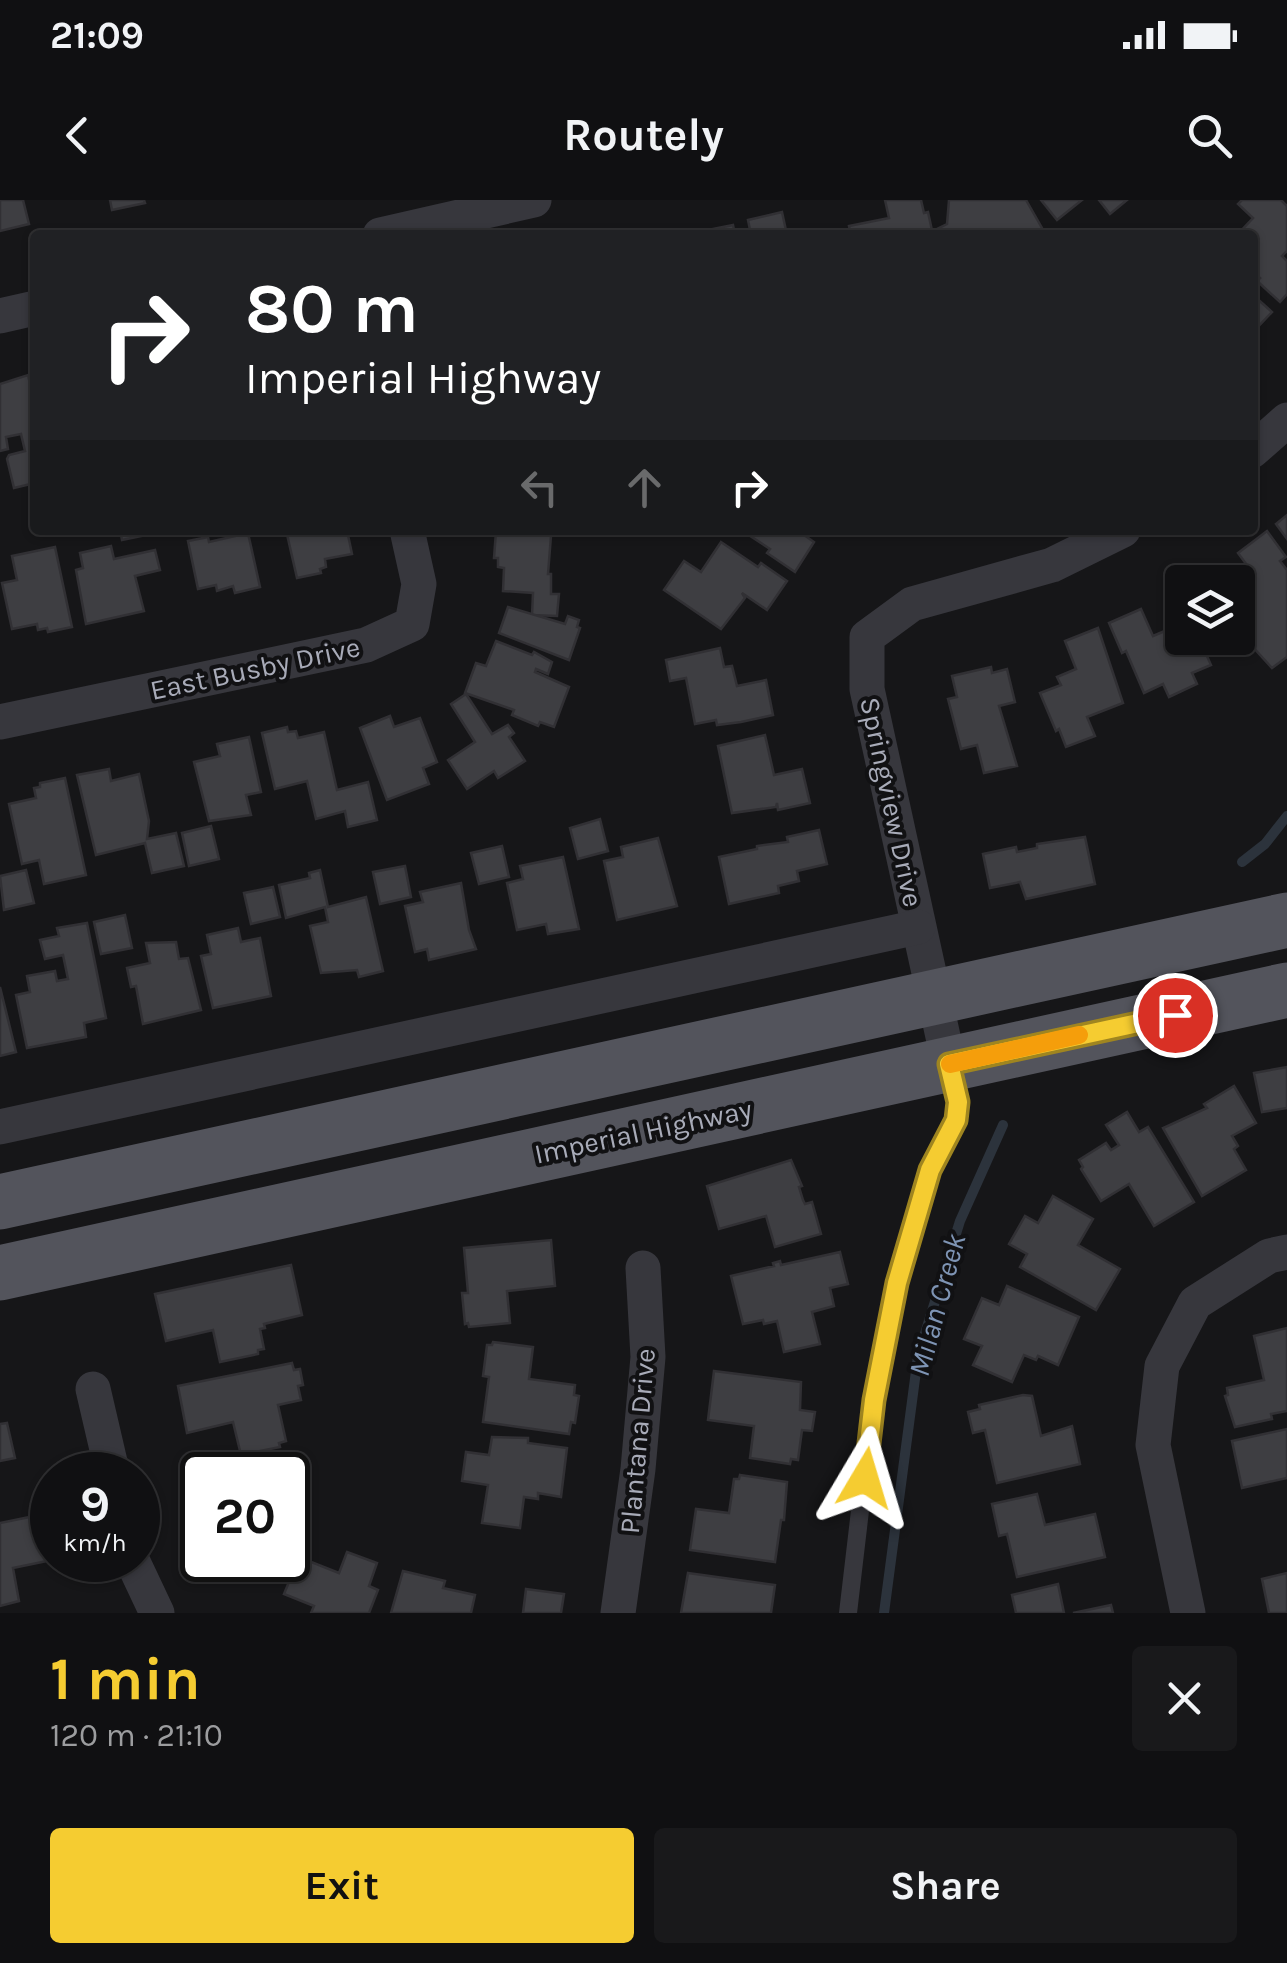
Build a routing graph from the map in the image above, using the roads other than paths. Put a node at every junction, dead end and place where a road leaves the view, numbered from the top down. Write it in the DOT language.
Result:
graph roads {
  1 [pos="534,200"];
  2 [pos="402,230"];
  3 [pos="30,309"];
  4 [pos="0,316"];
  5 [pos="1287,420"];
  6 [pos="1258,446"];
  7 [pos="408,535"];
  8 [pos="1112,535"];
  9 [pos="0,722"];
  10 [pos="1287,920"];
  11 [pos="918,927"];
  12 [pos="1287,990"];
  13 [pos="934,998"];
  14 [pos="949,1064"];
  15 [pos="0,1127"];
  16 [pos="0,1202"];
  17 [pos="1287,1252"];
  18 [pos="642,1268"];
  19 [pos="0,1273"];
  20 [pos="93,1388"];
  21 [pos="108,1452"];
  22 [pos="142,1582"];
  23 [pos="156,1613"];
  24 [pos="618,1613"];
  25 [pos="848,1613"];
  26 [pos="1188,1613"];
  1 -- 2 [label="street"];
  3 -- 4 [label="street"];
  5 -- 6 [label="street"];
  7 -- 9 [label="street, East Busby Drive"];
  8 -- 11 [label="street, Springview Drive"];
  10 -- 13 [label="main road"];
  11 -- 13 [label="street, Springview Drive"];
  11 -- 15 [label="street"];
  12 -- 14 [label="main road, Imperial Highway"];
  13 -- 14 [label="street, Springview Drive"];
  13 -- 16 [label="main road"];
  14 -- 19 [label="main road, Imperial Highway"];
  14 -- 25 [label="lane"];
  17 -- 26 [label="street"];
  18 -- 24 [label="street, Plantana Drive"];
  20 -- 21 [label="street"];
  22 -- 23 [label="street"];
}
